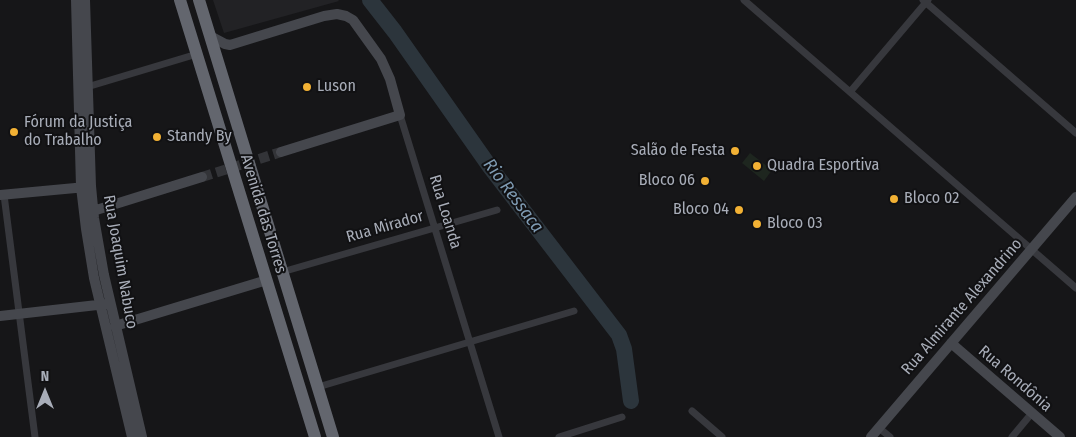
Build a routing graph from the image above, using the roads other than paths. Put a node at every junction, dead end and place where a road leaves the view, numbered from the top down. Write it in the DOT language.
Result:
graph roads {
  1 [pos="76,0"];
  2 [pos="85,0"];
  3 [pos="180,0"];
  4 [pos="199,0"];
  5 [pos="744,0"];
  6 [pos="926,1"];
  7 [pos="210,36"];
  8 [pos="197,54"];
  9 [pos="87,87"];
  10 [pos="850,92"];
  11 [pos="400,115"];
  12 [pos="1076,133"];
  13 [pos="281,152"];
  14 [pos="202,177"];
  15 [pos="86,187"];
  16 [pos="2,195"];
  17 [pos="1076,197"];
  18 [pos="497,210"];
  19 [pos="93,211"];
  20 [pos="434,228"];
  21 [pos="1031,249"];
  22 [pos="282,272"];
  23 [pos="267,280"];
  24 [pos="1076,288"];
  25 [pos="105,304"];
  26 [pos="574,311"];
  27 [pos="19,314"];
  28 [pos="0,316"];
  29 [pos="115,326"];
  30 [pos="470,342"];
  31 [pos="951,343"];
  32 [pos="318,387"];
  33 [pos="692,411"];
  34 [pos="1032,413"];
  35 [pos="622,417"];
  36 [pos="879,428"];
  37 [pos="35,437"];
  38 [pos="132,437"];
  39 [pos="142,437"];
  40 [pos="315,437"];
  41 [pos="333,437"];
  42 [pos="499,437"];
  43 [pos="559,437"];
  44 [pos="722,437"];
  45 [pos="871,437"];
  46 [pos="890,437"];
  47 [pos="1012,437"];
  48 [pos="1060,437"];
  1 -- 15 [label="main road, Rua Joaquim Nabuco"];
  2 -- 9 [label="main road, Rua Joaquim Nabuco"];
  3 -- 8 [label="highway, Avenida das Torres"];
  4 -- 7 [label="highway, Avenida das Torres"];
  5 -- 10 [label="street"];
  6 -- 10 [label="street"];
  6 -- 12 [label="street"];
  7 -- 11 [label="main road, Rua Loanda"];
  7 -- 22 [label="highway, Avenida das Torres"];
  8 -- 9 [label="street"];
  8 -- 23 [label="highway, Avenida das Torres"];
  9 -- 15 [label="main road, Rua Joaquim Nabuco"];
  10 -- 21 [label="street"];
  11 -- 13 [label="main road"];
  11 -- 20 [label="street, Rua Loanda"];
  14 -- 19 [label="main road"];
  15 -- 16 [label="main road"];
  15 -- 19 [label="main road, Rua Joaquim Nabuco"];
  15 -- 25 [label="main road, Rua Joaquim Nabuco"];
  16 -- 27 [label="street"];
  17 -- 21 [label="main road, Rua Almirante Alexandrino"];
  18 -- 20 [label="street, Rua Mirador"];
  19 -- 25 [label="main road, Rua Joaquim Nabuco"];
  20 -- 22 [label="street, Rua Mirador"];
  20 -- 30 [label="street, Rua Loanda"];
  21 -- 24 [label="street"];
  21 -- 31 [label="main road, Rua Almirante Alexandrino"];
  22 -- 32 [label="highway, Avenida das Torres"];
  23 -- 29 [label="main road"];
  23 -- 40 [label="highway, Avenida das Torres"];
  25 -- 27 [label="main road"];
  25 -- 29 [label="main road, Rua Joaquim Nabuco"];
  25 -- 38 [label="main road, Rua Joaquim Nabuco"];
  26 -- 30 [label="street"];
  27 -- 28 [label="main road"];
  27 -- 37 [label="street"];
  29 -- 39 [label="main road, Rua Joaquim Nabuco"];
  30 -- 32 [label="street"];
  30 -- 42 [label="street, Rua Loanda"];
  31 -- 34 [label="main road, Rua Rondônia"];
  31 -- 36 [label="main road, Rua Almirante Alexandrino"];
  32 -- 41 [label="highway, Avenida das Torres"];
  33 -- 44 [label="street"];
  34 -- 47 [label="street"];
  34 -- 48 [label="main road, Rua Rondônia"];
  35 -- 43 [label="street"];
  36 -- 45 [label="main road, Rua Almirante Alexandrino"];
  36 -- 46 [label="street"];
}
